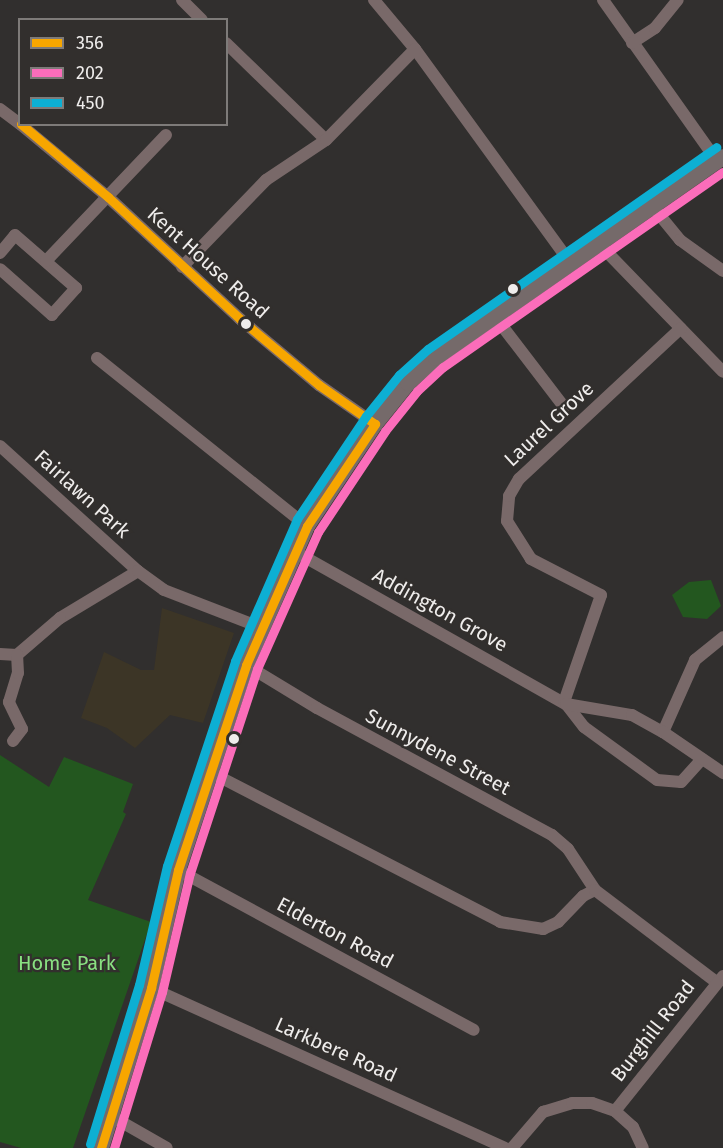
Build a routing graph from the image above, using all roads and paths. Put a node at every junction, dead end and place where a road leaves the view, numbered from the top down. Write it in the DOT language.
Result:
graph roads {
  1 [pos="182,0"];
  2 [pos="374,0"];
  3 [pos="603,0"];
  4 [pos="678,0"];
  5 [pos="200,18"];
  6 [pos="632,43"];
  7 [pos="228,46"];
  8 [pos="415,49"];
  9 [pos="0,109"];
  10 [pos="18,122"];
  11 [pos="22,126"];
  12 [pos="166,135"];
  13 [pos="326,140"];
  14 [pos="720,159"];
  15 [pos="108,197"];
  16 [pos="653,207"];
  17 [pos="601,246"];
  18 [pos="0,253"];
  19 [pos="46,261"];
  20 [pos="572,265"];
  21 [pos="182,267"];
  22 [pos="0,269"];
  23 [pos="723,271"];
  24 [pos="496,318"];
  25 [pos="681,328"];
  26 [pos="97,358"];
  27 [pos="723,372"];
  28 [pos="564,407"];
  29 [pos="375,424"];
  30 [pos="0,446"];
  31 [pos="307,526"];
  32 [pos="294,552"];
  33 [pos="138,571"];
  34 [pos="262,628"];
  35 [pos="723,637"];
  36 [pos="0,654"];
  37 [pos="17,655"];
  38 [pos="246,665"];
  39 [pos="565,703"];
  40 [pos="663,732"];
  41 [pos="13,741"];
  42 [pos="702,759"];
  43 [pos="210,772"];
  44 [pos="723,773"];
  45 [pos="178,870"];
  46 [pos="595,890"];
  47 [pos="720,979"];
  48 [pos="151,988"];
  49 [pos="474,1030"];
  50 [pos="615,1111"];
  51 [pos="111,1116"];
  52 [pos="101,1148"];
  53 [pos="167,1148"];
  54 [pos="505,1148"];
  55 [pos="512,1148"];
  56 [pos="643,1148"];
  1 -- 5 [label="street"];
  2 -- 8 [label="street"];
  3 -- 6 [label="street"];
  4 -- 6 [label="street"];
  6 -- 14 [label="street"];
  7 -- 13 [label="street"];
  8 -- 13 [label="street"];
  8 -- 20 [label="street"];
  9 -- 10 [label="street, Kent House Road"];
  11 -- 15 [label="street, Kent House Road"];
  12 -- 15 [label="street"];
  13 -- 21 [label="street"];
  14 -- 16 [label="main road"];
  15 -- 19 [label="street"];
  15 -- 21 [label="street, Kent House Road"];
  16 -- 17 [label="main road"];
  16 -- 23 [label="street"];
  17 -- 20 [label="main road"];
  17 -- 25 [label="street"];
  18 -- 19 [label="street"];
  19 -- 22 [label="street"];
  20 -- 24 [label="main road"];
  21 -- 29 [label="street, Kent House Road"];
  24 -- 28 [label="street"];
  24 -- 29 [label="main road"];
  25 -- 27 [label="street"];
  25 -- 39 [label="street, Laurel Grove"];
  26 -- 31 [label="street"];
  29 -- 31 [label="main road"];
  30 -- 33 [label="street, Fairlawn Park"];
  31 -- 32 [label="main road"];
  32 -- 34 [label="main road"];
  32 -- 39 [label="street, Addington Grove"];
  33 -- 34 [label="street, Fairlawn Park"];
  33 -- 37 [label="street"];
  34 -- 38 [label="main road"];
  35 -- 40 [label="street"];
  36 -- 37 [label="street"];
  37 -- 41 [label="street"];
  38 -- 43 [label="main road"];
  38 -- 46 [label="street, Sunnydene Street"];
  39 -- 40 [label="street, Addington Grove"];
  39 -- 42 [label="street, Addington Grove"];
  40 -- 42 [label="street, Addington Grove"];
  42 -- 44 [label="street"];
  43 -- 45 [label="main road"];
  43 -- 46 [label="street"];
  45 -- 48 [label="main road"];
  45 -- 49 [label="street, Elderton Road"];
  46 -- 47 [label="street, Sunnydene Street"];
  47 -- 50 [label="street, Burghill Road"];
  48 -- 51 [label="main road"];
  48 -- 54 [label="street, Larkbere Road"];
  50 -- 55 [label="street"];
  50 -- 56 [label="street"];
  51 -- 52 [label="main road"];
  51 -- 53 [label="street"];
}
